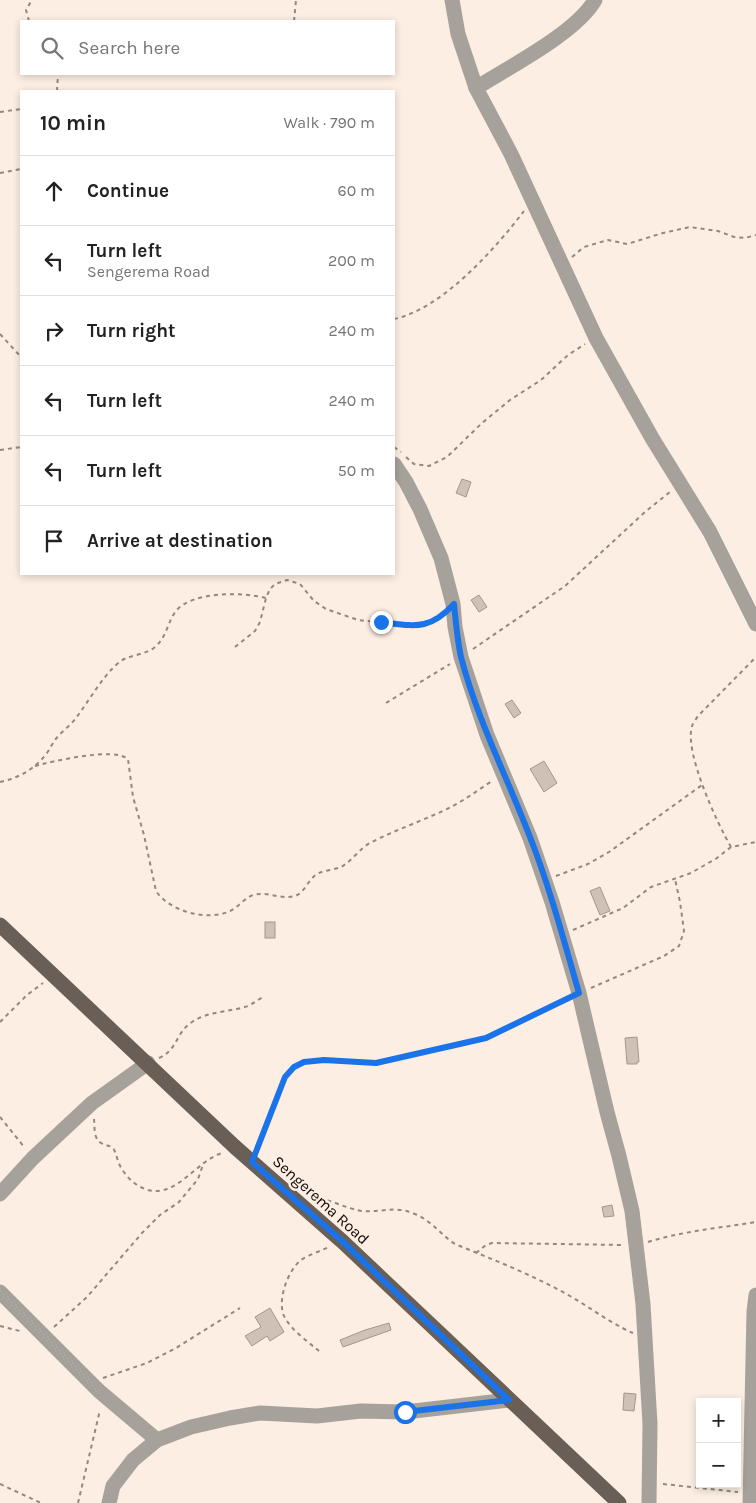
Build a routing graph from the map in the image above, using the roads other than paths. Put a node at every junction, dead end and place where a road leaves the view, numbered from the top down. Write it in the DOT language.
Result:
graph roads {
  1 [pos="452,0"];
  2 [pos="594,0"];
  3 [pos="476,88"];
  4 [pos="395,466"];
  5 [pos="756,624"];
  6 [pos="0,925"];
  7 [pos="148,1064"];
  8 [pos="0,1194"];
  9 [pos="0,1292"];
  10 [pos="756,1294"];
  11 [pos="509,1400"];
  12 [pos="157,1440"];
  13 [pos="750,1498"];
  14 [pos="109,1503"];
  15 [pos="619,1503"];
  16 [pos="649,1503"];
  1 -- 3 [label="street"];
  2 -- 3 [label="street"];
  3 -- 5 [label="street"];
  4 -- 16 [label="street"];
  6 -- 7 [label="main road, Sengerema Road"];
  7 -- 8 [label="street"];
  7 -- 11 [label="main road, Sengerema Road"];
  9 -- 12 [label="street"];
  10 -- 13 [label="street"];
  11 -- 12 [label="street"];
  11 -- 15 [label="main road, Sengerema Road"];
  12 -- 14 [label="street"];
}
